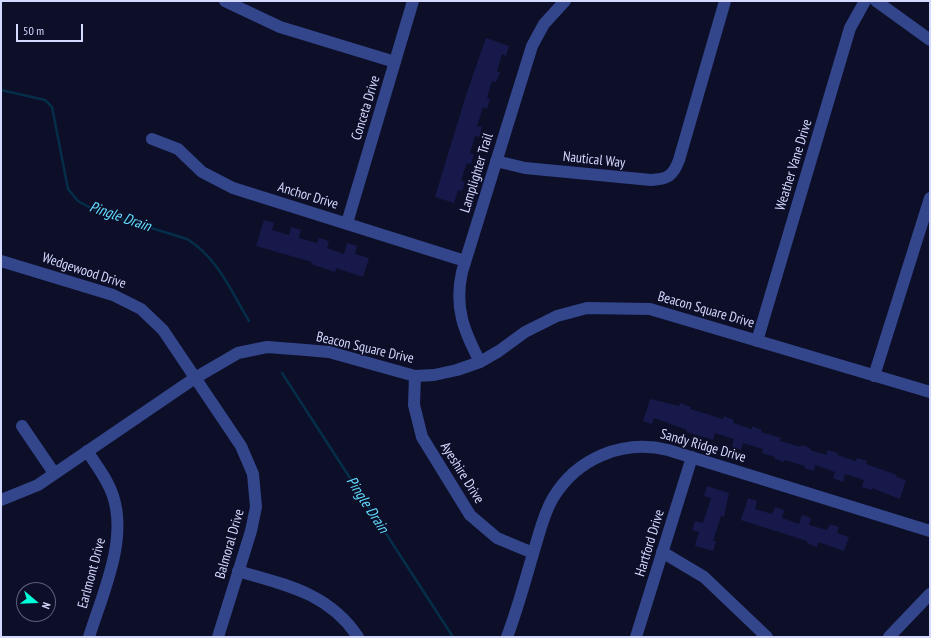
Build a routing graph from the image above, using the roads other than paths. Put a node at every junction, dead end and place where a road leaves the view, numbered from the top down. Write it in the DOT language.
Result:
graph roads {
  1 [pos="225,1"];
  2 [pos="413,1"];
  3 [pos="565,1"];
  4 [pos="725,1"];
  5 [pos="865,1"];
  6 [pos="876,1"];
  7 [pos="930,40"];
  8 [pos="396,62"];
  9 [pos="152,139"];
  10 [pos="496,161"];
  11 [pos="930,198"];
  12 [pos="347,223"];
  13 [pos="1,261"];
  14 [pos="465,261"];
  15 [pos="757,340"];
  16 [pos="480,362"];
  17 [pos="415,376"];
  18 [pos="874,376"];
  19 [pos="196,378"];
  20 [pos="930,392"];
  21 [pos="22,426"];
  22 [pos="87,451"];
  23 [pos="692,457"];
  24 [pos="54,474"];
  25 [pos="1,500"];
  26 [pos="930,531"];
  27 [pos="662,552"];
  28 [pos="533,553"];
  29 [pos="238,571"];
  30 [pos="930,594"];
  31 [pos="89,637"];
  32 [pos="218,637"];
  33 [pos="358,637"];
  34 [pos="506,637"];
  35 [pos="636,637"];
  36 [pos="767,637"];
  37 [pos="889,637"];
  1 -- 8 [label="street"];
  2 -- 8 [label="street, Conceta Drive"];
  3 -- 10 [label="street, Lamplighter Trail"];
  4 -- 10 [label="street, Nautical Way"];
  5 -- 15 [label="street, Weather Vane Drive"];
  6 -- 7 [label="street"];
  8 -- 12 [label="street, Conceta Drive"];
  9 -- 12 [label="street, Anchor Drive"];
  10 -- 14 [label="street, Lamplighter Trail"];
  11 -- 18 [label="street"];
  12 -- 14 [label="street, Anchor Drive"];
  13 -- 19 [label="street, Wedgewood Drive"];
  14 -- 16 [label="street, Lamplighter Trail"];
  15 -- 16 [label="street, Beacon Square Drive"];
  15 -- 18 [label="street, Beacon Square Drive"];
  16 -- 17 [label="street, Beacon Square Drive"];
  17 -- 19 [label="street, Beacon Square Drive"];
  17 -- 28 [label="street, Ayeshire Drive"];
  18 -- 20 [label="street, Beacon Square Drive"];
  19 -- 22 [label="street, Beacon Square Drive"];
  19 -- 29 [label="street, Balmoral Drive"];
  21 -- 24 [label="street"];
  22 -- 24 [label="street, Beacon Square Drive"];
  22 -- 31 [label="street, Earlmont Drive"];
  23 -- 26 [label="street, Sandy Ridge Drive"];
  23 -- 27 [label="street, Hartford Drive"];
  23 -- 28 [label="street, Sandy Ridge Drive"];
  24 -- 25 [label="street, Beacon Square Drive"];
  27 -- 35 [label="street, Hartford Drive"];
  27 -- 36 [label="street"];
  28 -- 34 [label="street, Sandy Ridge Drive"];
  29 -- 32 [label="street, Balmoral Drive"];
  29 -- 33 [label="street"];
  30 -- 37 [label="street"];
}
